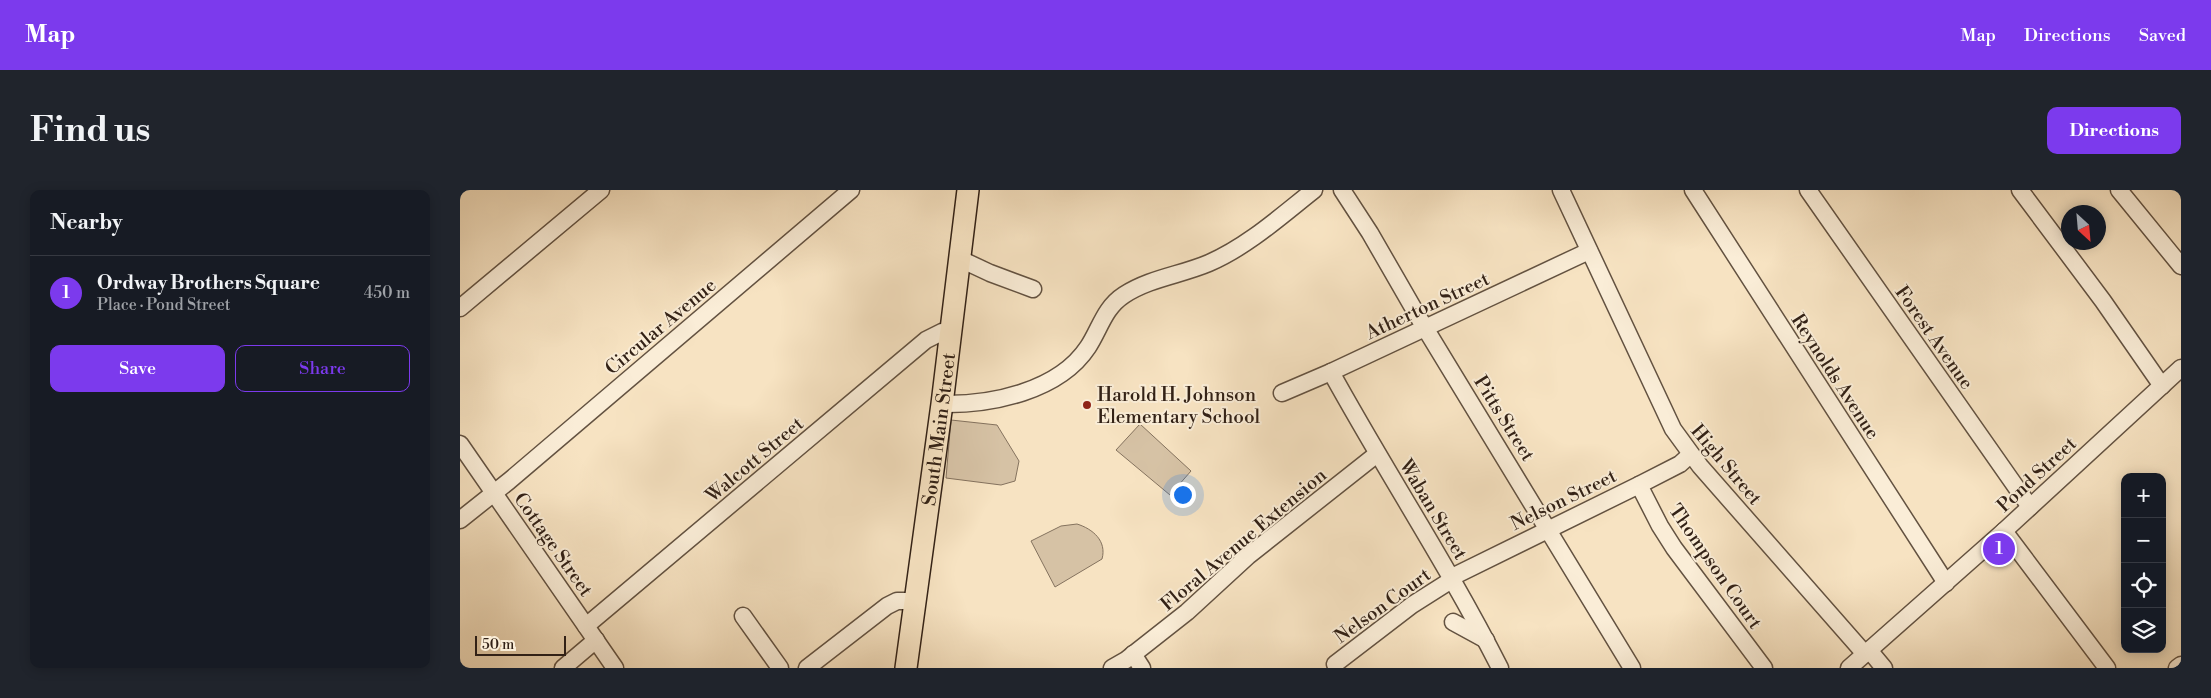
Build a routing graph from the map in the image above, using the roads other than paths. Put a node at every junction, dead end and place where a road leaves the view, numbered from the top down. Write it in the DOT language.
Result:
graph roads {
  1 [pos="601,190"];
  2 [pos="851,190"];
  3 [pos="968,190"];
  4 [pos="1314,190"];
  5 [pos="1342,190"];
  6 [pos="1561,190"];
  7 [pos="1693,190"];
  8 [pos="1808,190"];
  9 [pos="2020,190"];
  10 [pos="2119,190"];
  11 [pos="1589,251"];
  12 [pos="960,259"];
  13 [pos="2181,266"];
  14 [pos="1034,290"];
  15 [pos="460,308"];
  16 [pos="1426,329"];
  17 [pos="952,331"];
  18 [pos="2181,368"];
  19 [pos="1331,372"];
  20 [pos="2162,386"];
  21 [pos="1282,393"];
  22 [pos="942,404"];
  23 [pos="460,444"];
  24 [pos="1377,454"];
  25 [pos="1690,455"];
  26 [pos="1639,484"];
  27 [pos="494,493"];
  28 [pos="2030,507"];
  29 [pos="460,520"];
  30 [pos="1550,529"];
  31 [pos="2004,531"];
  32 [pos="1453,578"];
  33 [pos="1946,583"];
  34 [pos="914,601"];
  35 [pos="743,616"];
  36 [pos="1452,622"];
  37 [pos="586,626"];
  38 [pos="596,640"];
  39 [pos="1486,640"];
  40 [pos="1867,652"];
  41 [pos="1138,661"];
  42 [pos="1335,664"];
  43 [pos="2181,665"];
  44 [pos="563,668"];
  45 [pos="615,668"];
  46 [pos="780,668"];
  47 [pos="807,668"];
  48 [pos="906,668"];
  49 [pos="1112,668"];
  50 [pos="1500,668"];
  51 [pos="1632,668"];
  52 [pos="1764,668"];
  53 [pos="1849,668"];
  54 [pos="1884,668"];
  55 [pos="2107,668"];
  56 [pos="2177,668"];
  1 -- 15 [label="street"];
  2 -- 27 [label="street, Circular Avenue"];
  3 -- 12 [label="main road, South Main Street"];
  4 -- 22 [label="street"];
  5 -- 16 [label="street, Pitts Street"];
  6 -- 11 [label="street, High Street"];
  7 -- 33 [label="street, Reynolds Avenue"];
  8 -- 28 [label="street, Forest Avenue"];
  9 -- 20 [label="street"];
  10 -- 13 [label="street"];
  11 -- 16 [label="street, Atherton Street"];
  11 -- 25 [label="street, High Street"];
  12 -- 14 [label="street"];
  12 -- 17 [label="main road, South Main Street"];
  16 -- 19 [label="street, Atherton Street"];
  16 -- 30 [label="street, Pitts Street"];
  17 -- 22 [label="main road, South Main Street"];
  17 -- 37 [label="street, Walcott Street"];
  18 -- 20 [label="street, Pond Street"];
  19 -- 21 [label="street, Atherton Street"];
  19 -- 24 [label="street, Waban Street"];
  20 -- 28 [label="street, Pond Street"];
  22 -- 34 [label="main road, South Main Street"];
  23 -- 27 [label="street, Cottage Street"];
  24 -- 32 [label="street, Waban Street"];
  24 -- 41 [label="street, Floral Avenue Extension"];
  25 -- 26 [label="street, Nelson Street"];
  25 -- 40 [label="street, High Street"];
  26 -- 30 [label="street, Nelson Street"];
  26 -- 52 [label="street, Thompson Court"];
  27 -- 29 [label="street, Circular Avenue"];
  27 -- 37 [label="street, Cottage Street"];
  28 -- 31 [label="street, Pond Street"];
  30 -- 32 [label="street, Nelson Street"];
  30 -- 51 [label="street, Pitts Street"];
  31 -- 33 [label="street, Pond Street"];
  31 -- 55 [label="street"];
  32 -- 39 [label="street, Waban Street"];
  32 -- 42 [label="street, Nelson Court"];
  33 -- 40 [label="street, Pond Street"];
  34 -- 47 [label="street"];
  34 -- 48 [label="main road, South Main Street"];
  35 -- 46 [label="street"];
  36 -- 39 [label="street"];
  37 -- 38 [label="street, Cottage Street"];
  38 -- 44 [label="street"];
  38 -- 45 [label="street, Cottage Street"];
  39 -- 50 [label="street, Waban Street"];
  40 -- 53 [label="street, Pond Street"];
  40 -- 54 [label="street, High Street"];
  41 -- 49 [label="street, Floral Avenue Extension"];
  43 -- 56 [label="street"];
}
